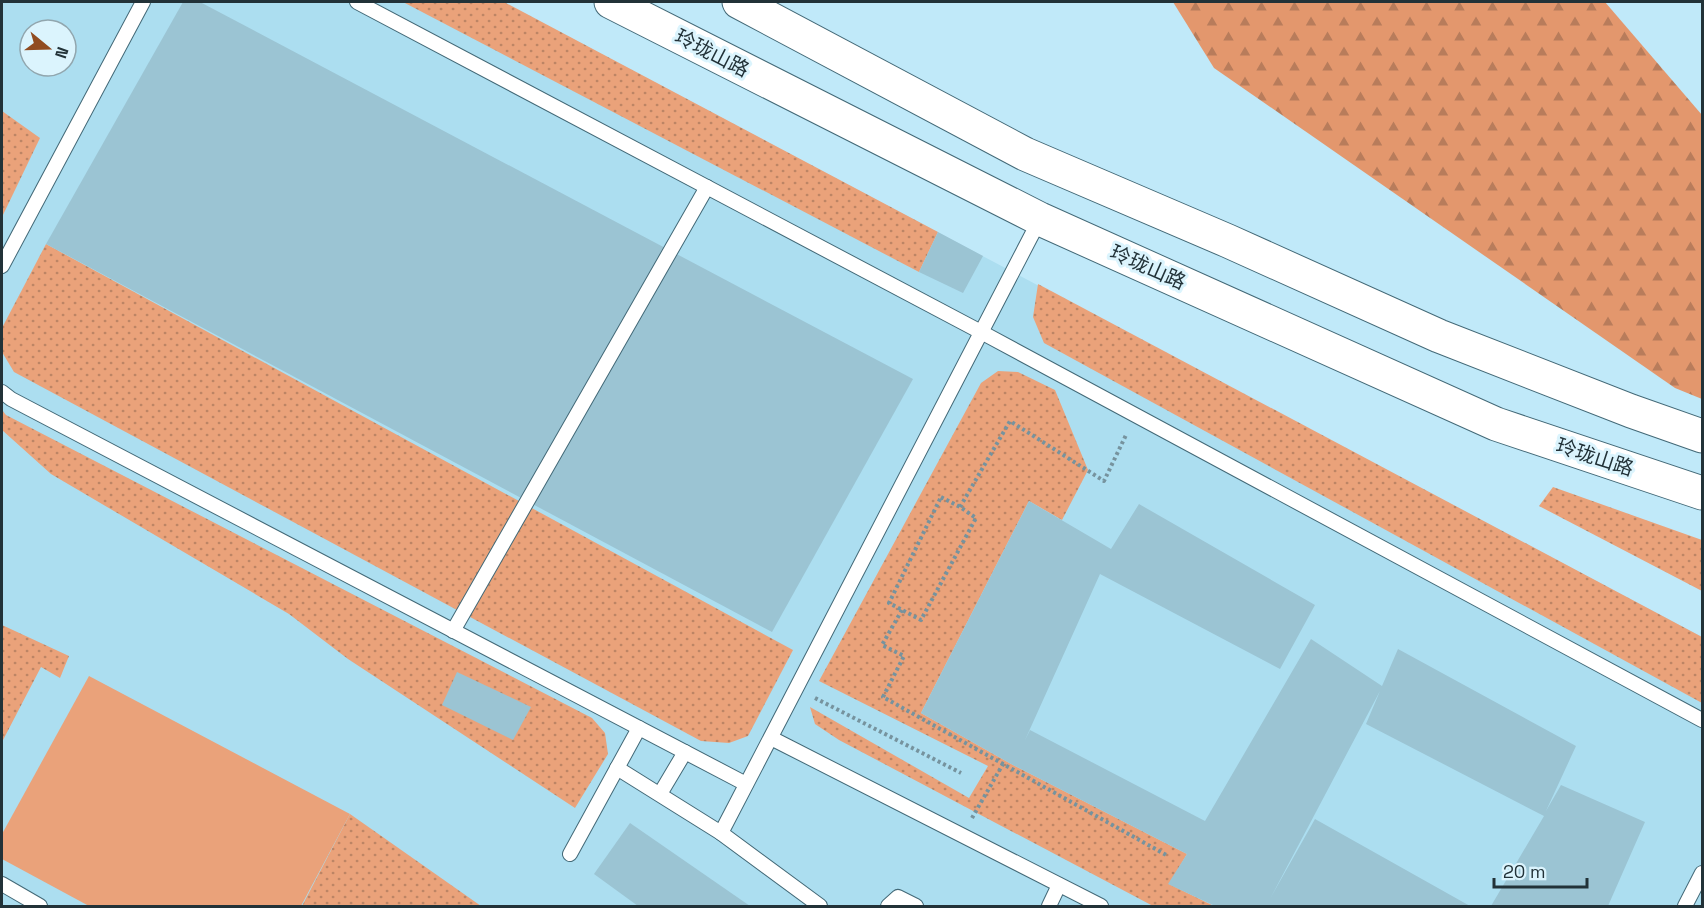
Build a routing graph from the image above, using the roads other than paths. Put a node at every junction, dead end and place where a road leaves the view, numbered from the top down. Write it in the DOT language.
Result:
graph roads {
  1 [pos="143,2"];
  2 [pos="357,2"];
  3 [pos="611,2"];
  4 [pos="739,2"];
  5 [pos="707,187"];
  6 [pos="1040,219"];
  7 [pos="2,266"];
  8 [pos="981,332"];
  9 [pos="2,392"];
  10 [pos="1702,436"];
  11 [pos="1702,493"];
  12 [pos="453,631"];
  13 [pos="1702,720"];
  14 [pos="639,728"];
  15 [pos="771,738"];
  16 [pos="685,752"];
  17 [pos="617,768"];
  18 [pos="746,784"];
  19 [pos="660,795"];
  20 [pos="721,833"];
  21 [pos="570,854"];
  22 [pos="1702,873"];
  23 [pos="2,884"];
  24 [pos="1059,885"];
  25 [pos="40,906"];
  26 [pos="820,906"];
  27 [pos="888,906"];
  28 [pos="916,906"];
  29 [pos="1049,906"];
  30 [pos="1101,906"];
  31 [pos="1685,906"];
  1 -- 7 [label="lane"];
  2 -- 5 [label="lane"];
  3 -- 6 [label="main road, 玲珑山路"];
  4 -- 10 [label="main road"];
  5 -- 8 [label="lane"];
  5 -- 12 [label="lane"];
  6 -- 8 [label="lane"];
  6 -- 11 [label="main road, 玲珑山路"];
  8 -- 13 [label="lane"];
  8 -- 15 [label="lane"];
  9 -- 12 [label="lane"];
  12 -- 14 [label="lane"];
  14 -- 16 [label="lane"];
  14 -- 17 [label="lane"];
  15 -- 18 [label="lane"];
  15 -- 24 [label="lane"];
  16 -- 18 [label="lane"];
  16 -- 19 [label="lane"];
  17 -- 19 [label="lane"];
  17 -- 21 [label="lane"];
  18 -- 20 [label="lane"];
  19 -- 20 [label="lane"];
  20 -- 26 [label="lane"];
  22 -- 31 [label="lane"];
  23 -- 25 [label="lane"];
  24 -- 29 [label="lane"];
  24 -- 30 [label="lane"];
  27 -- 28 [label="lane"];
}
